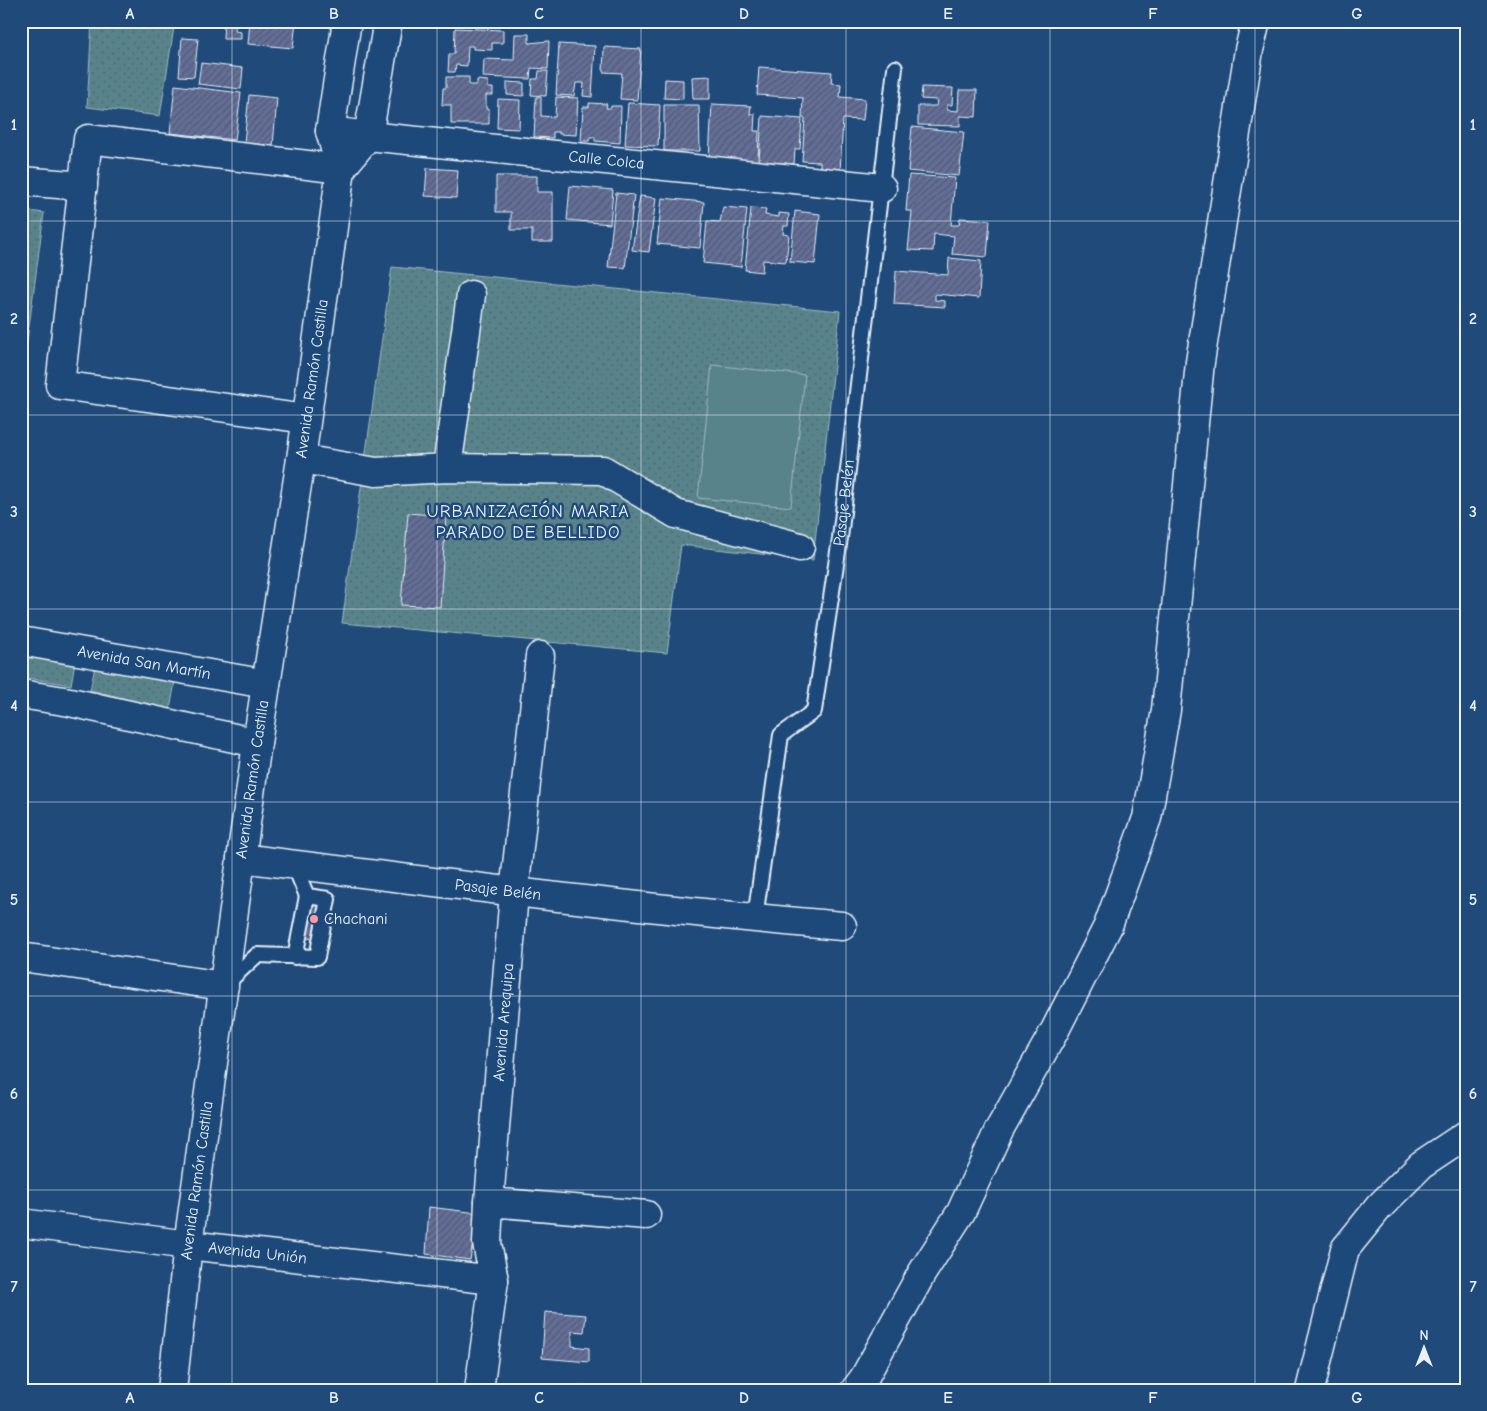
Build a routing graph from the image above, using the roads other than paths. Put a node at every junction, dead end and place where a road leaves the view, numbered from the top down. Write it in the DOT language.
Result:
graph roads {
  1 [pos="347,21"];
  2 [pos="388,21"];
  3 [pos="1256,21"];
  4 [pos="895,68"];
  5 [pos="330,131"];
  6 [pos="368,136"];
  7 [pos="341,169"];
  8 [pos="21,181"];
  9 [pos="82,186"];
  10 [pos="882,188"];
  11 [pos="471,295"];
  12 [pos="306,419"];
  13 [pos="301,459"];
  14 [pos="447,468"];
  15 [pos="800,547"];
  16 [pos="21,641"];
  17 [pos="540,656"];
  18 [pos="266,684"];
  19 [pos="21,694"];
  20 [pos="257,743"];
  21 [pos="241,858"];
  22 [pos="294,865"];
  23 [pos="514,893"];
  24 [pos="307,896"];
  25 [pos="755,918"];
  26 [pos="842,926"];
  27 [pos="295,956"];
  28 [pos="21,957"];
  29 [pos="224,986"];
  30 [pos="1466,1135"];
  31 [pos="489,1202"];
  32 [pos="646,1215"];
  33 [pos="21,1223"];
  34 [pos="188,1245"];
  35 [pos="494,1280"];
  36 [pos="172,1390"];
  37 [pos="479,1390"];
  38 [pos="855,1390"];
  39 [pos="1310,1390"];
  1 -- 5 [label="street"];
  2 -- 6 [label="street"];
  3 -- 38 [label="street"];
  4 -- 10 [label="lane, Pasaje Belén"];
  5 -- 6 [label="street, Calle Colca"];
  5 -- 7 [label="street"];
  6 -- 7 [label="street"];
  6 -- 10 [label="street, Calle Colca"];
  7 -- 9 [label="street"];
  7 -- 12 [label="street, Avenida Ramón Castilla"];
  8 -- 9 [label="street"];
  9 -- 12 [label="street"];
  10 -- 25 [label="lane, Pasaje Belén"];
  11 -- 14 [label="street"];
  12 -- 13 [label="street, Avenida Ramón Castilla"];
  13 -- 14 [label="street"];
  13 -- 18 [label="street, Avenida Ramón Castilla"];
  14 -- 15 [label="street"];
  16 -- 18 [label="street, Avenida San Martín"];
  17 -- 23 [label="street, Avenida Arequipa"];
  18 -- 20 [label="street, Avenida Ramón Castilla"];
  19 -- 20 [label="street"];
  20 -- 21 [label="street, Avenida Ramón Castilla"];
  21 -- 22 [label="street, Pasaje Belén"];
  21 -- 29 [label="street, Avenida Ramón Castilla"];
  22 -- 23 [label="street, Pasaje Belén"];
  22 -- 24 [label="lane"];
  23 -- 25 [label="street, Pasaje Belén"];
  23 -- 31 [label="street, Avenida Arequipa"];
  24 -- 27 [label="lane"];
  24 -- 27 [label="lane"];
  25 -- 26 [label="street, Pasaje Belén"];
  27 -- 29 [label="lane"];
  28 -- 29 [label="street"];
  29 -- 34 [label="street, Avenida Ramón Castilla"];
  30 -- 39 [label="street"];
  31 -- 32 [label="street"];
  31 -- 35 [label="street, Avenida Arequipa"];
  33 -- 34 [label="street, Avenida Unión"];
  34 -- 35 [label="street, Avenida Unión"];
  34 -- 36 [label="street, Avenida Ramón Castilla"];
  35 -- 37 [label="street, Avenida Arequipa"];
}
